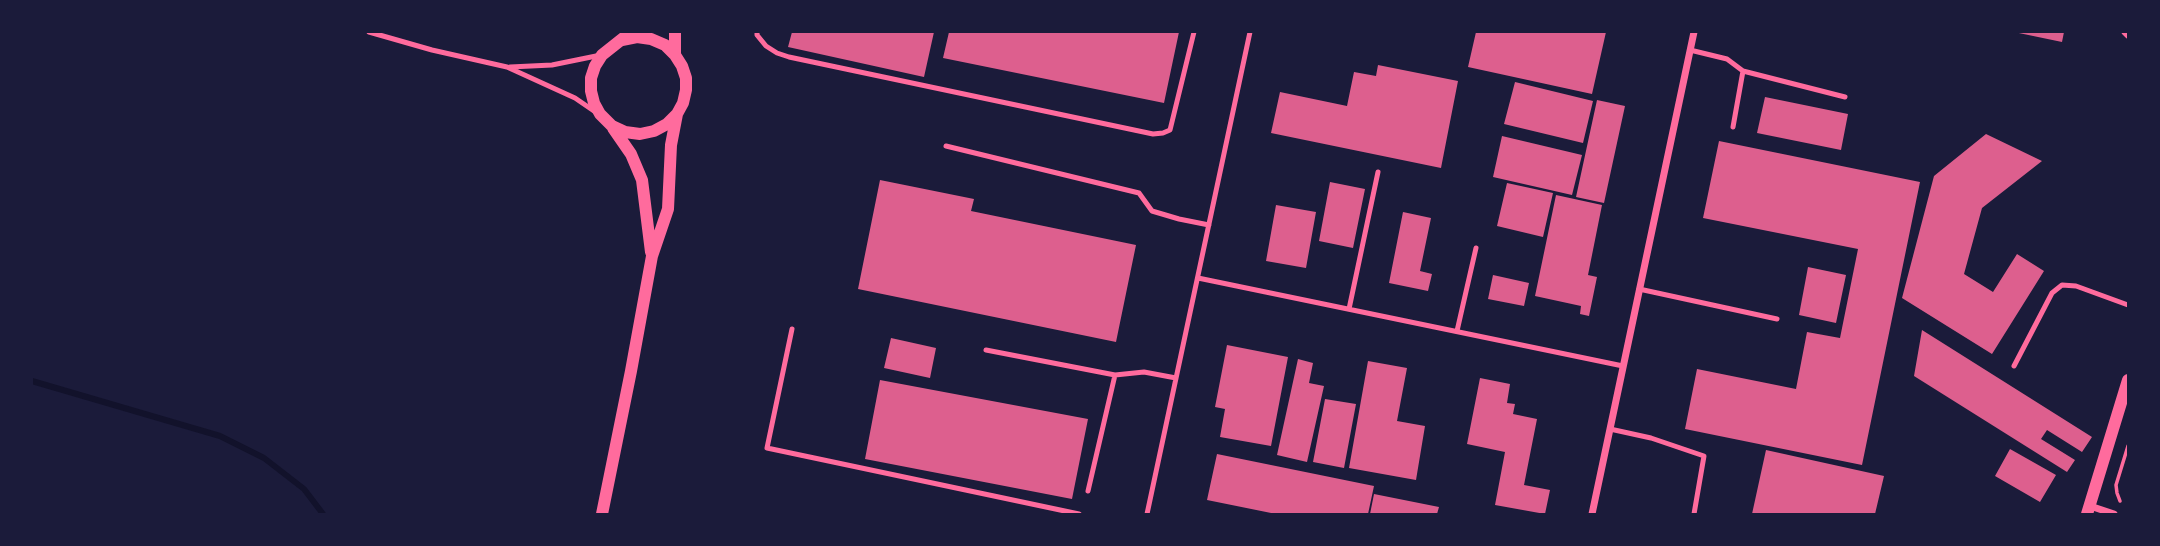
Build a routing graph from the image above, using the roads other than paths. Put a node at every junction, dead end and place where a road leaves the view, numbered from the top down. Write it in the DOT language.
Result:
graph roads {
  1 [pos="369,32"];
  2 [pos="675,32"];
  3 [pos="757,32"];
  4 [pos="1194,32"];
  5 [pos="1250,32"];
  6 [pos="1693,32"];
  7 [pos="626,36"];
  8 [pos="1690,50"];
  9 [pos="601,55"];
  10 [pos="676,55"];
  11 [pos="507,67"];
  12 [pos="1743,71"];
  13 [pos="1845,97"];
  14 [pos="600,114"];
  15 [pos="677,114"];
  16 [pos="612,126"];
  17 [pos="1733,127"];
  18 [pos="946,146"];
  19 [pos="1378,172"];
  20 [pos="1209,225"];
  21 [pos="1476,248"];
  22 [pos="652,256"];
  23 [pos="1198,278"];
  24 [pos="1639,289"];
  25 [pos="2129,305"];
  26 [pos="1349,309"];
  27 [pos="1777,319"];
  28 [pos="792,329"];
  29 [pos="1457,331"];
  30 [pos="986,349"];
  31 [pos="1623,366"];
  32 [pos="2014,366"];
  33 [pos="1115,375"];
  34 [pos="1176,378"];
  35 [pos="2129,380"];
  36 [pos="1610,429"];
  37 [pos="1088,491"];
  38 [pos="2089,510"];
  39 [pos="601,514"];
  40 [pos="1079,514"];
  41 [pos="1147,514"];
  42 [pos="1592,514"];
  43 [pos="1693,514"];
  44 [pos="2114,514"];
  1 -- 11 [label="lane"];
  2 -- 10 [label="street"];
  3 -- 4 [label="lane"];
  5 -- 20 [label="lane"];
  6 -- 8 [label="street"];
  7 -- 9 [label="street"];
  7 -- 10 [label="street"];
  8 -- 12 [label="lane"];
  8 -- 24 [label="street"];
  9 -- 11 [label="lane"];
  9 -- 14 [label="street"];
  10 -- 15 [label="street"];
  11 -- 14 [label="lane"];
  12 -- 13 [label="lane"];
  12 -- 17 [label="lane"];
  14 -- 16 [label="street"];
  15 -- 16 [label="street"];
  15 -- 22 [label="street"];
  16 -- 22 [label="street"];
  18 -- 20 [label="lane"];
  19 -- 26 [label="lane"];
  20 -- 23 [label="lane"];
  21 -- 29 [label="lane"];
  22 -- 39 [label="street"];
  23 -- 26 [label="lane"];
  23 -- 34 [label="lane"];
  24 -- 27 [label="lane"];
  24 -- 31 [label="street"];
  25 -- 32 [label="lane"];
  26 -- 29 [label="lane"];
  28 -- 40 [label="lane"];
  29 -- 31 [label="lane"];
  30 -- 33 [label="lane"];
  31 -- 36 [label="street"];
  33 -- 34 [label="lane"];
  33 -- 37 [label="lane"];
  34 -- 41 [label="lane"];
  35 -- 38 [label="street"];
  36 -- 42 [label="street"];
  36 -- 43 [label="lane"];
  38 -- 44 [label="street"];
}
